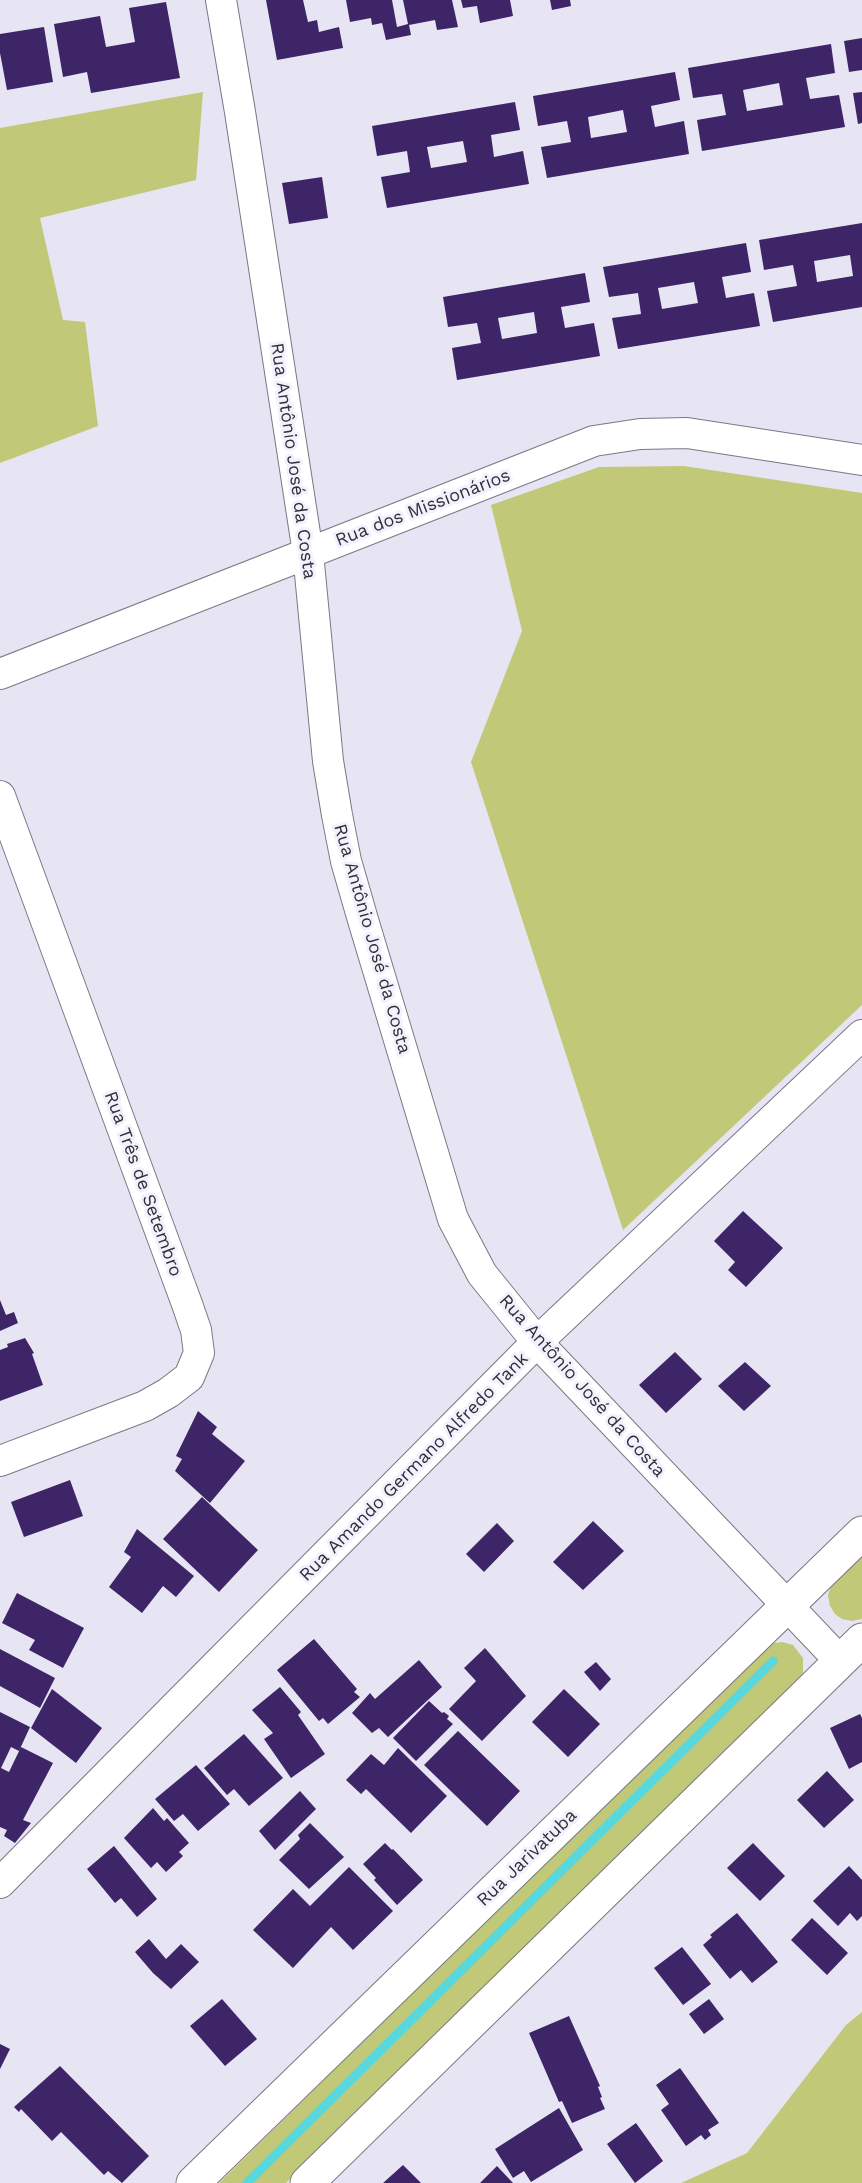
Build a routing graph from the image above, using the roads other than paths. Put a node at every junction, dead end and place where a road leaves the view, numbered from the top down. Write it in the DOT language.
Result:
graph roads {
  1 [pos="221,0"];
  2 [pos="862,460"];
  3 [pos="308,553"];
  4 [pos="0,674"];
  5 [pos="0,796"];
  6 [pos="862,1035"];
  7 [pos="537,1342"];
  8 [pos="0,1461"];
  9 [pos="862,1533"];
  10 [pos="787,1606"];
  11 [pos="851,1650"];
  12 [pos="0,1883"];
  13 [pos="193,2183"];
  14 [pos="307,2183"];
  1 -- 3 [label="street, Rua Antônio José da Costa"];
  2 -- 3 [label="street, Rua dos Missionários"];
  3 -- 4 [label="street, Rua dos Missionários"];
  3 -- 7 [label="street, Rua Antônio José da Costa"];
  5 -- 8 [label="street, Rua Três de Setembro"];
  6 -- 7 [label="street, Rua Amando Germano Alfredo Tank"];
  7 -- 10 [label="street, Rua Antônio José da Costa"];
  7 -- 12 [label="street, Rua Amando Germano Alfredo Tank"];
  9 -- 10 [label="street, Rua Jarivatuba"];
  10 -- 11 [label="street, Rua Antônio José da Costa"];
  10 -- 13 [label="street, Rua Jarivatuba"];
  11 -- 14 [label="street"];
}
